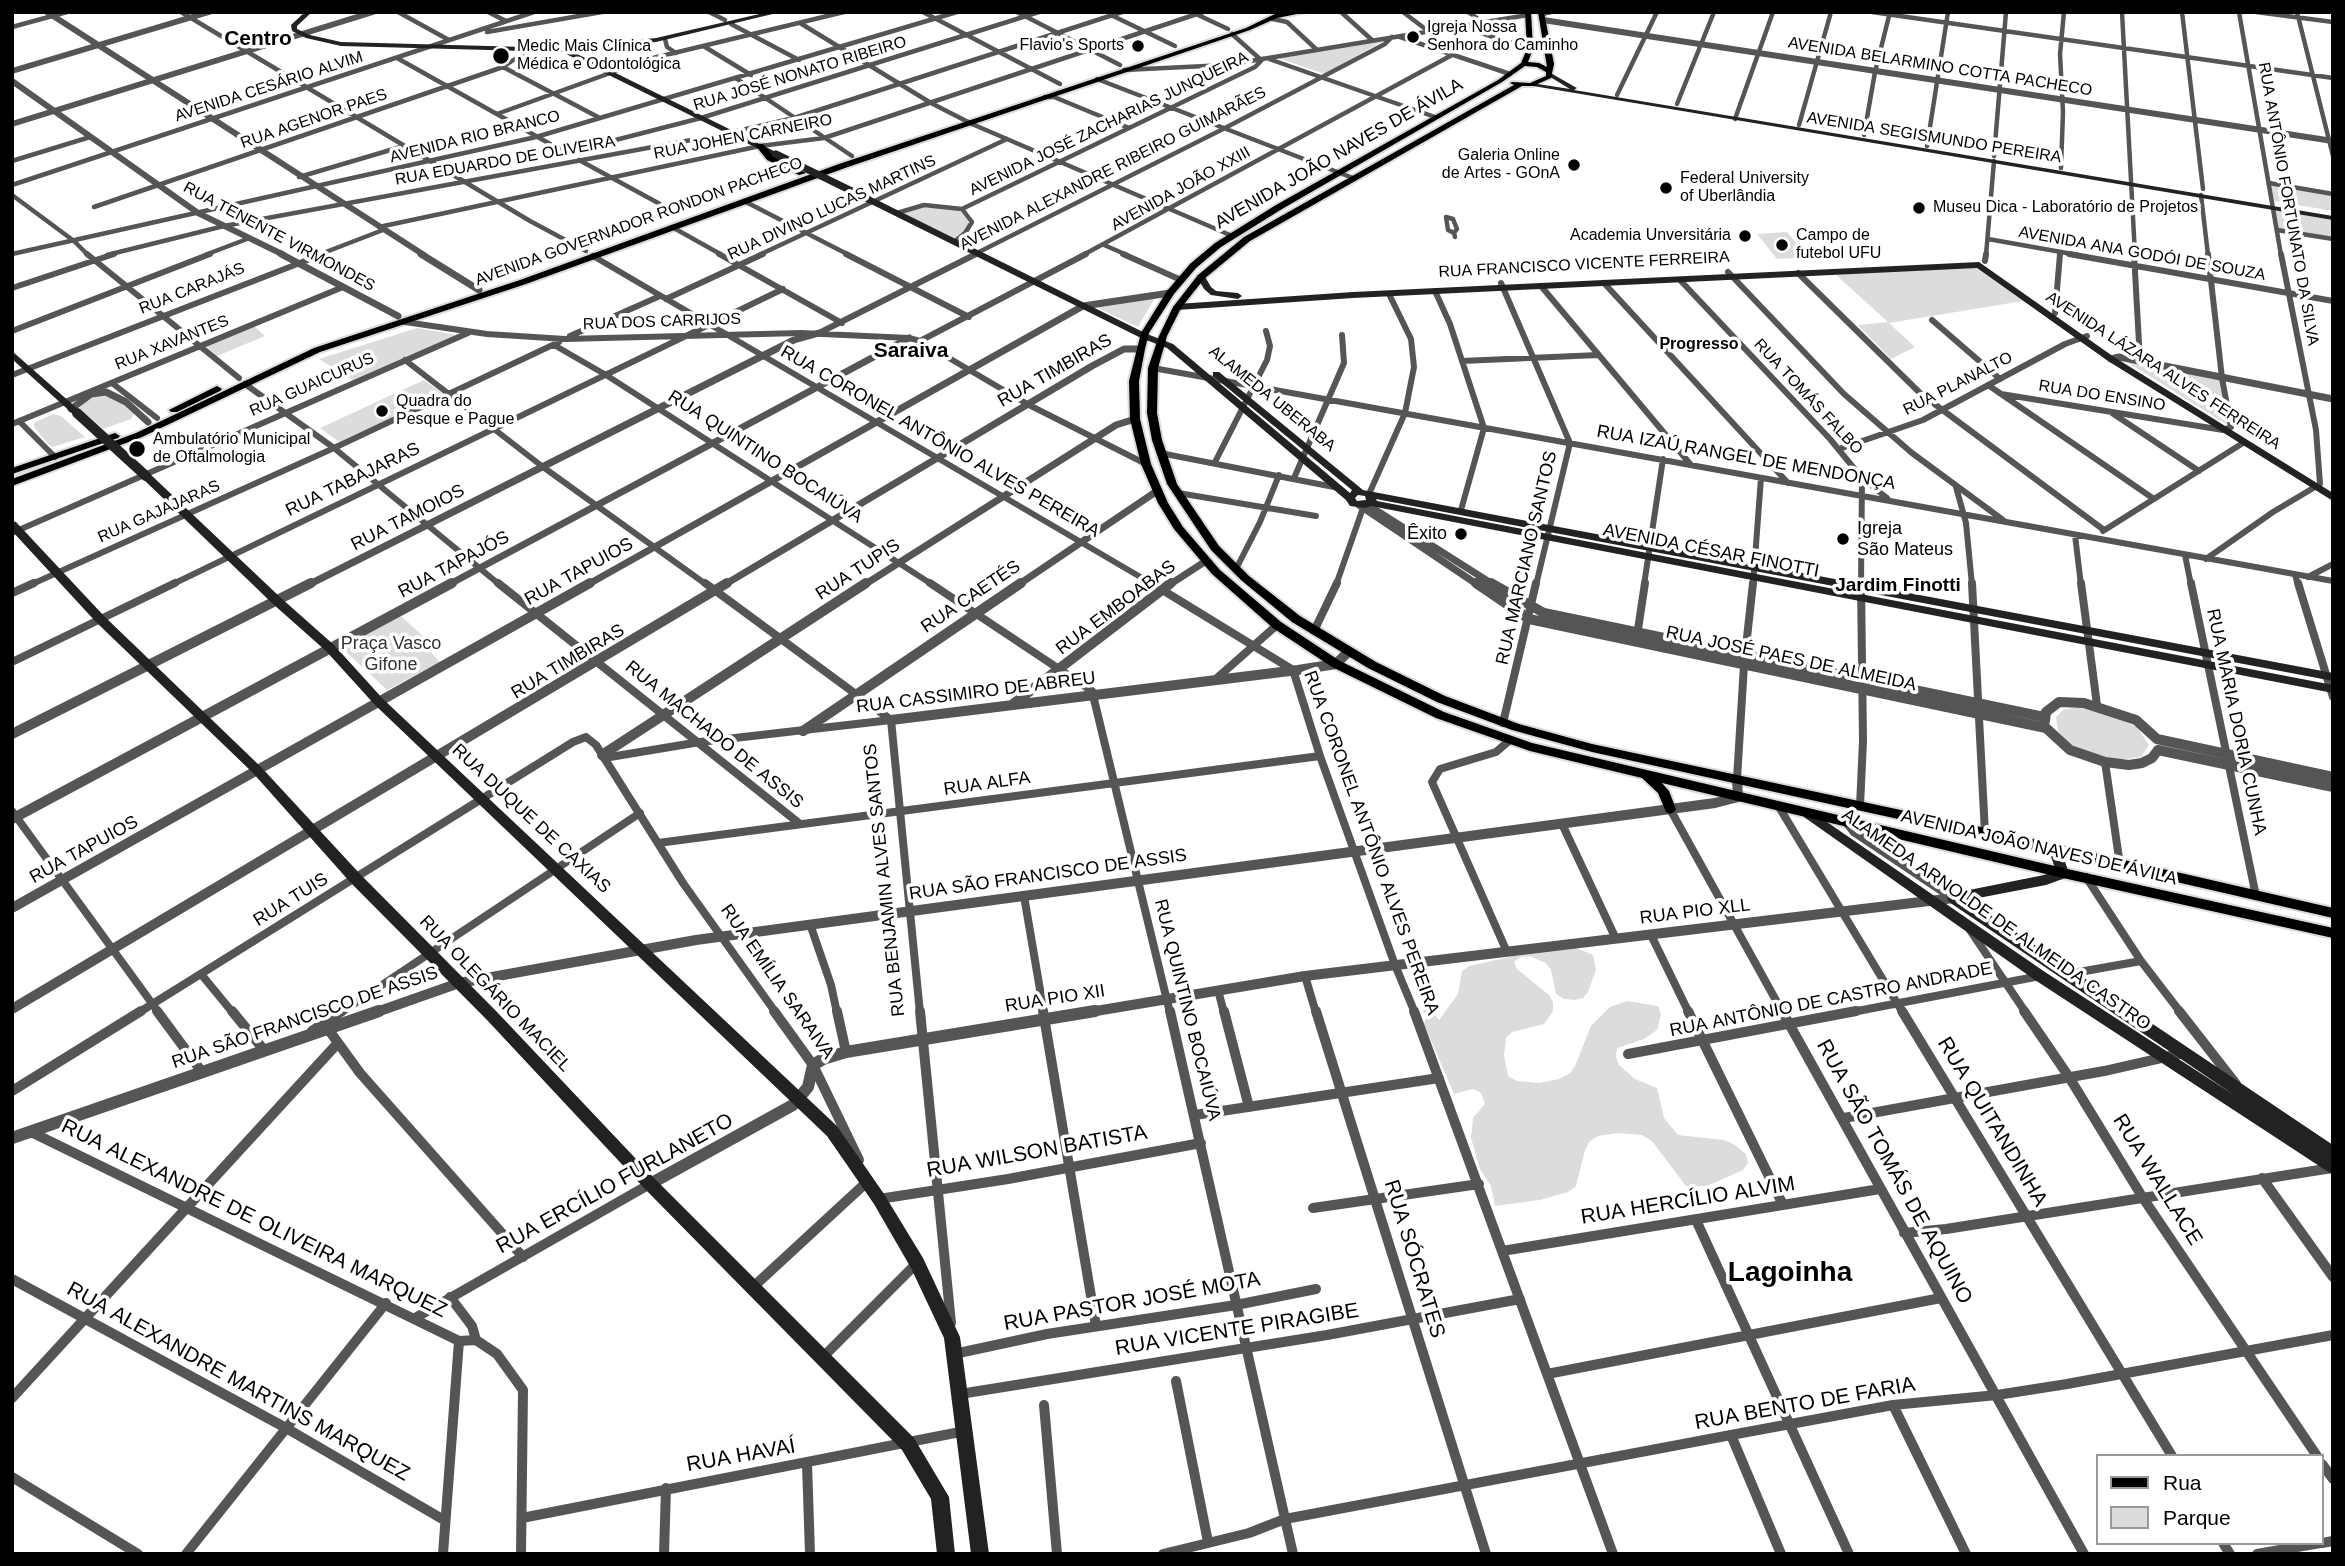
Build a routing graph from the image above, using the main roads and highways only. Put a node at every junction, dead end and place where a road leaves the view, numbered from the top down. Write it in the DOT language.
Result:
graph roads {
  1 [pos="309,12"];
  2 [pos="316,12"];
  3 [pos="756,12"];
  4 [pos="778,12"];
  5 [pos="1304,12"];
  6 [pos="1277,15"];
  7 [pos="1528,15"];
  8 [pos="1542,16"];
  9 [pos="728,22"];
  10 [pos="1229,30"];
  11 [pos="562,50"];
  12 [pos="1524,64"];
  13 [pos="1122,67"];
  14 [pos="1550,73"];
  15 [pos="1507,76"];
  16 [pos="1543,82"];
  17 [pos="1519,85"];
  18 [pos="1531,85"];
  19 [pos="1573,88"];
  20 [pos="667,99"];
  21 [pos="1736,117"];
  22 [pos="964,120"];
  23 [pos="760,146"];
  24 [pos="776,154"];
  25 [pos="1994,158"];
  26 [pos="2015,162"];
  27 [pos="802,173"];
  28 [pos="1325,181"];
  29 [pos="2130,181"];
  30 [pos="1335,187"];
  31 [pos="2271,205"];
  32 [pos="2333,212"];
  33 [pos="2333,218"];
  34 [pos="589,253"];
  35 [pos="1981,261"];
  36 [pos="1730,274"];
  37 [pos="1201,277"];
  38 [pos="1502,285"];
  39 [pos="1311,296"];
  40 [pos="1177,307"];
  41 [pos="401,319"];
  42 [pos="1144,335"];
  43 [pos="2084,337"];
  44 [pos="1162,338"];
  45 [pos="12,354"];
  46 [pos="242,381"];
  47 [pos="1244,402"];
  48 [pos="2227,429"];
  49 [pos="1305,451"];
  50 [pos="12,471"];
  51 [pos="12,483"];
  52 [pos="2317,485"];
  53 [pos="2333,491"];
  54 [pos="2333,498"];
  55 [pos="1364,500"];
  56 [pos="14,529"];
  57 [pos="1550,532"];
  58 [pos="2331,686"];
  59 [pos="1647,776"];
  60 [pos="1670,809"];
  61 [pos="1808,814"];
  62 [pos="2055,851"];
  63 [pos="2063,873"];
  64 [pos="1954,898"];
  65 [pos="2333,913"];
  66 [pos="2333,933"];
  67 [pos="2332,1163"];
  68 [pos="953,1345"];
  69 [pos="940,1497"];
  70 [pos="946,1554"];
  71 [pos="979,1554"];
  1 -- 11 [label="main road"];
  2 -- 9 [label="main road"];
  3 -- 9 [label="main road"];
  4 -- 9 [label="main road"];
  5 -- 6 [label="main road, AVENIDA GOVERNADOR RONDON PACHECO"];
  6 -- 10 [label="main road, AVENIDA GOVERNADOR RONDON PACHECO"];
  7 -- 8 [label="main road"];
  7 -- 12 [label="main road"];
  8 -- 14 [label="main road"];
  9 -- 11 [label="main road"];
  10 -- 13 [label="main road, AVENIDA GOVERNADOR RONDON PACHECO"];
  10 -- 13 [label="main road, AVENIDA GOVERNADOR RONDON PACHECO"];
  11 -- 20 [label="main road"];
  12 -- 14 [label="main road"];
  12 -- 15 [label="main road, AVENIDA JOÃO NAVES DE ÁVILA"];
  13 -- 22 [label="main road, AVENIDA GOVERNADOR RONDON PACHECO"];
  13 -- 22 [label="main road, AVENIDA GOVERNADOR RONDON PACHECO"];
  14 -- 16 [label="main road"];
  14 -- 19 [label="main road, AVENIDA SEGISMUNDO PEREIRA"];
  15 -- 17 [label="main road"];
  15 -- 28 [label="main road, AVENIDA JOÃO NAVES DE ÁVILA"];
  16 -- 18 [label="main road"];
  16 -- 19 [label="main road, AVENIDA SEGISMUNDO PEREIRA"];
  17 -- 18 [label="main road"];
  17 -- 30 [label="main road, AVENIDA JOÃO NAVES DE ÁVILA"];
  18 -- 21 [label="main road, AVENIDA SEGISMUNDO PEREIRA"];
  19 -- 21 [label="main road, AVENIDA SEGISMUNDO PEREIRA"];
  20 -- 23 [label="main road"];
  21 -- 25 [label="main road, AVENIDA SEGISMUNDO PEREIRA"];
  21 -- 25 [label="main road, AVENIDA SEGISMUNDO PEREIRA"];
  22 -- 27 [label="main road, AVENIDA GOVERNADOR RONDON PACHECO"];
  22 -- 34 [label="main road, AVENIDA GOVERNADOR RONDON PACHECO"];
  23 -- 24 [label="main road"];
  23 -- 27 [label="main road"];
  24 -- 42 [label="main road, bridge"];
  25 -- 26 [label="main road, AVENIDA SEGISMUNDO PEREIRA"];
  26 -- 29 [label="main road, AVENIDA SEGISMUNDO PEREIRA"];
  26 -- 29 [label="main road, AVENIDA SEGISMUNDO PEREIRA"];
  27 -- 34 [label="main road, AVENIDA GOVERNADOR RONDON PACHECO"];
  28 -- 30 [label="main road"];
  28 -- 42 [label="main road, AVENIDA JOÃO NAVES DE ÁVILA"];
  29 -- 31 [label="main road, AVENIDA SEGISMUNDO PEREIRA"];
  30 -- 37 [label="main road, AVENIDA JOÃO NAVES DE ÁVILA"];
  31 -- 32 [label="main road, AVENIDA SEGISMUNDO PEREIRA"];
  31 -- 33 [label="main road, AVENIDA SEGISMUNDO PEREIRA"];
  34 -- 41 [label="main road, AVENIDA GOVERNADOR RONDON PACHECO"];
  34 -- 41 [label="main road, AVENIDA GOVERNADOR RONDON PACHECO"];
  35 -- 36 [label="main road, RUA FRANCISCO VICENTE FERREIRA"];
  35 -- 36 [label="main road"];
  35 -- 43 [label="main road, AVENIDA LÁZARA ALVES FERREIRA"];
  35 -- 43 [label="main road, AVENIDA LÁZARA ALVES FERREIRA"];
  36 -- 38 [label="main road, RUA FRANCISCO VICENTE FERREIRA"];
  36 -- 38 [label="main road, RUA FRANCISCO VICENTE FERREIRA"];
  37 -- 39 [label="main road, RUA FRANCISCO VICENTE FERREIRA"];
  37 -- 40 [label="main road, AVENIDA JOÃO NAVES DE ÁVILA"];
  38 -- 39 [label="main road, RUA FRANCISCO VICENTE FERREIRA"];
  38 -- 39 [label="main road, RUA FRANCISCO VICENTE FERREIRA"];
  39 -- 40 [label="main road, RUA FRANCISCO VICENTE FERREIRA"];
  40 -- 44 [label="main road, AVENIDA JOÃO NAVES DE ÁVILA"];
  41 -- 46 [label="main road, AVENIDA GOVERNADOR RONDON PACHECO"];
  42 -- 44 [label="main road"];
  42 -- 59 [label="main road, AVENIDA JOÃO NAVES DE ÁVILA"];
  43 -- 48 [label="main road, AVENIDA LÁZARA ALVES FERREIRA"];
  44 -- 47 [label="main road, ALAMEDA UBERABA"];
  44 -- 47 [label="main road, ALAMEDA UBERABA"];
  44 -- 62 [label="main road, AVENIDA JOÃO NAVES DE ÁVILA"];
  45 -- 68 [label="main road, RUA DUQUE DE CAXIAS, bridge"];
  46 -- 50 [label="main road, AVENIDA GOVERNADOR RONDON PACHECO"];
  46 -- 51 [label="main road, AVENIDA GOVERNADOR RONDON PACHECO"];
  47 -- 49 [label="main road, ALAMEDA UBERABA"];
  48 -- 52 [label="main road, AVENIDA LÁZARA ALVES FERREIRA"];
  48 -- 52 [label="main road, AVENIDA LÁZARA ALVES FERREIRA"];
  49 -- 55 [label="main road, ALAMEDA UBERABA"];
  49 -- 55 [label="main road, ALAMEDA UBERABA"];
  52 -- 53 [label="main road, AVENIDA LÁZARA ALVES FERREIRA"];
  52 -- 54 [label="main road, AVENIDA LÁZARA ALVES FERREIRA"];
  55 -- 57 [label="main road, AVENIDA CÉSAR FINOTTI"];
  55 -- 57 [label="main road, AVENIDA CÉSAR FINOTTI"];
  56 -- 69 [label="main road, RUA OLEGÁRIO MACIEL"];
  57 -- 58 [label="main road, AVENIDA CÉSAR FINOTTI"];
  59 -- 60 [label="main road"];
  59 -- 61 [label="main road, AVENIDA JOÃO NAVES DE ÁVILA"];
  61 -- 63 [label="main road, AVENIDA JOÃO NAVES DE ÁVILA"];
  61 -- 67 [label="main road, ALAMEDA ARNOLDE DE ALMEIDA CASTRO"];
  62 -- 63 [label="main road"];
  62 -- 65 [label="main road, AVENIDA JOÃO NAVES DE ÁVILA"];
  63 -- 64 [label="main road, RUA PIO XLL"];
  63 -- 66 [label="main road, AVENIDA JOÃO NAVES DE ÁVILA"];
  64 -- 67 [label="main road, ALAMEDA ARNOLDE DE ALMEIDA CASTRO"];
  68 -- 71 [label="main road, RUA BENJAMIN ALVES SANTOS"];
  69 -- 70 [label="main road"];
}
